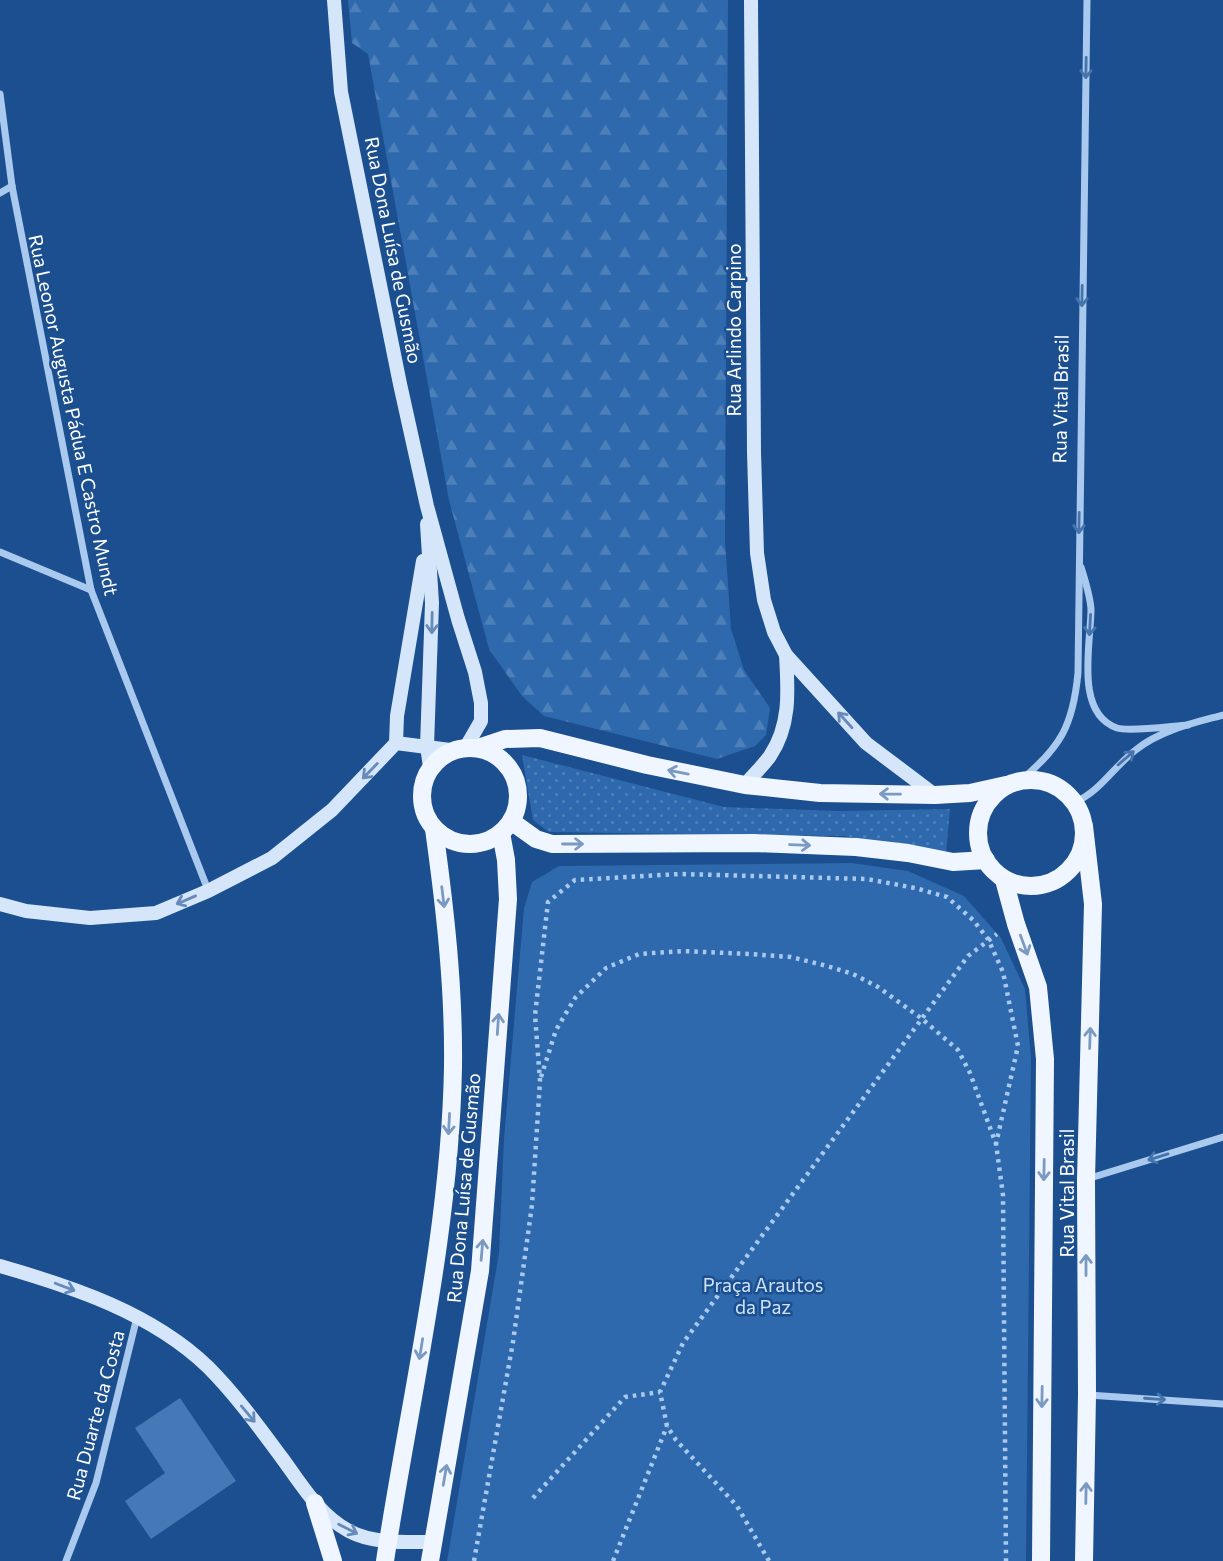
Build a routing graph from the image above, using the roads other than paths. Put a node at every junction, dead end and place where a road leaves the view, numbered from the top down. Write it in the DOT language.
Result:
graph roads {
  1 [pos="334,0"];
  2 [pos="751,0"];
  3 [pos="1087,0"];
  4 [pos="0,93"];
  5 [pos="12,186"];
  6 [pos="0,193"];
  7 [pos="426,506"];
  8 [pos="427,535"];
  9 [pos="0,552"];
  10 [pos="1078,558"];
  11 [pos="91,590"];
  12 [pos="786,655"];
  13 [pos="1223,715"];
  14 [pos="1188,725"];
  15 [pos="396,743"];
  16 [pos="427,746"];
  17 [pos="465,748"];
  18 [pos="430,767"];
  19 [pos="1014,783"];
  20 [pos="745,785"];
  21 [pos="935,795"];
  22 [pos="1075,802"];
  23 [pos="1084,826"];
  24 [pos="506,827"];
  25 [pos="434,829"];
  26 [pos="986,860"];
  27 [pos="1004,880"];
  28 [pos="208,891"];
  29 [pos="0,904"];
  30 [pos="1223,1136"];
  31 [pos="1086,1179"];
  32 [pos="0,1266"];
  33 [pos="137,1316"];
  34 [pos="1087,1395"];
  35 [pos="1223,1404"];
  36 [pos="315,1503"];
  37 [pos="388,1541"];
  38 [pos="433,1542"];
  39 [pos="66,1561"];
  40 [pos="333,1561"];
  41 [pos="386,1561"];
  42 [pos="430,1561"];
  43 [pos="1041,1561"];
  44 [pos="1084,1561"];
  1 -- 7 [label="street, Rua Dona Luísa de Gusmão"];
  2 -- 12 [label="street, Rua Arlindo Carpino"];
  3 -- 10 [label="street, Rua Vital Brasil, one-way"];
  4 -- 5 [label="street, Rua Leonor Augusta Pádua E Castro Mundt"];
  5 -- 6 [label="street"];
  5 -- 11 [label="street, Rua Leonor Augusta Pádua E Castro Mundt"];
  7 -- 8 [label="street, Rua Dona Luísa de Gusmão"];
  7 -- 17 [label="street, Rua Dona Luísa de Gusmão"];
  8 -- 15 [label="street"];
  8 -- 16 [label="street, Rua Dona Luísa de Gusmão, one-way"];
  9 -- 11 [label="street"];
  10 -- 14 [label="street, one-way"];
  10 -- 19 [label="street, Rua Vital Brasil"];
  11 -- 28 [label="street, Rua Leonor Augusta Pádua E Castro Mundt"];
  12 -- 20 [label="street"];
  21 -- 12 [label="street, one-way"];
  13 -- 14 [label="street"];
  22 -- 14 [label="street, one-way"];
  15 -- 16 [label="street"];
  15 -- 28 [label="street, one-way"];
  16 -- 17 [label="street"];
  16 -- 18 [label="street, Rua Dona Luísa de Gusmão"];
  17 -- 18 [label="main road"];
  20 -- 17 [label="main road, one-way"];
  17 -- 24 [label="main road"];
  18 -- 25 [label="main road"];
  19 -- 21 [label="main road"];
  19 -- 22 [label="main road"];
  19 -- 26 [label="main road"];
  21 -- 20 [label="main road, one-way"];
  22 -- 23 [label="main road"];
  23 -- 27 [label="main road"];
  31 -- 23 [label="main road, Rua Vital Brasil, one-way"];
  24 -- 25 [label="main road"];
  24 -- 26 [label="main road, one-way"];
  38 -- 24 [label="main road, Rua Dona Luísa de Gusmão, one-way"];
  25 -- 37 [label="main road, Rua Dona Luísa de Gusmão, one-way"];
  26 -- 27 [label="main road"];
  27 -- 43 [label="main road, Rua Vital Brasil, one-way"];
  28 -- 29 [label="street, one-way"];
  30 -- 31 [label="street, one-way"];
  34 -- 31 [label="main road, Rua Vital Brasil, one-way"];
  32 -- 33 [label="street, one-way"];
  33 -- 36 [label="street, one-way"];
  33 -- 39 [label="street, Rua Duarte da Costa"];
  34 -- 35 [label="street, one-way"];
  44 -- 34 [label="main road, Rua Vital Brasil, one-way"];
  36 -- 37 [label="street, one-way"];
  36 -- 40 [label="main road"];
  37 -- 38 [label="street"];
  37 -- 41 [label="main road, Rua Dona Luísa de Gusmão"];
  38 -- 42 [label="main road, Rua Dona Luísa de Gusmão"];
}
